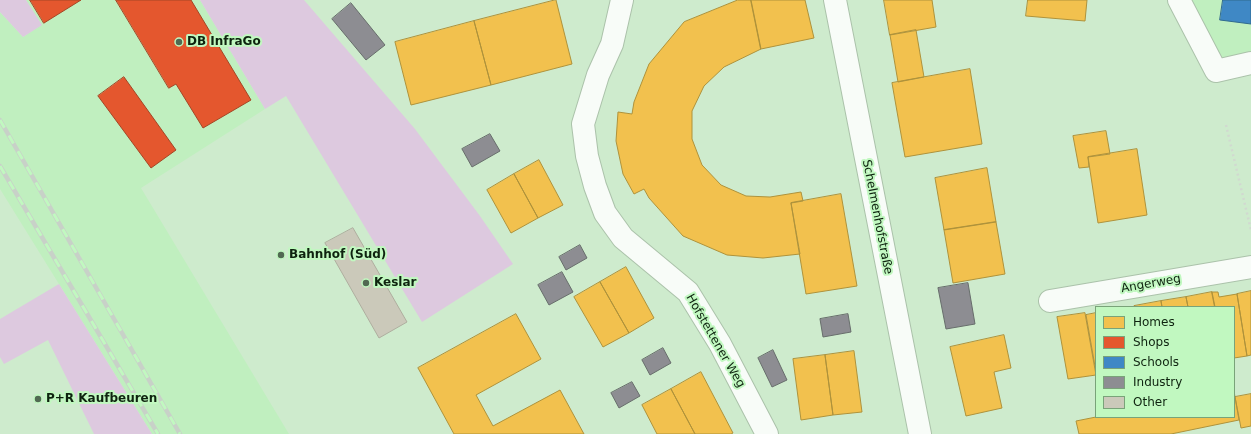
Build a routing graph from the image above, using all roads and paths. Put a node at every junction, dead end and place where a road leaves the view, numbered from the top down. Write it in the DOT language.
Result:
graph roads {
  1 [pos="622,0"];
  2 [pos="835,0"];
  3 [pos="1179,0"];
  4 [pos="1251,63"];
  5 [pos="1226,125"];
  6 [pos="1251,230"];
  7 [pos="1251,267"];
  8 [pos="1050,301"];
  9 [pos="767,434"];
  10 [pos="920,434"];
  1 -- 9 [label="street, Hofstettener Weg"];
  2 -- 10 [label="street, Schelmenhofstraße"];
  3 -- 4 [label="street"];
  5 -- 6 [label="path"];
  7 -- 8 [label="street, Angerweg"];
}
